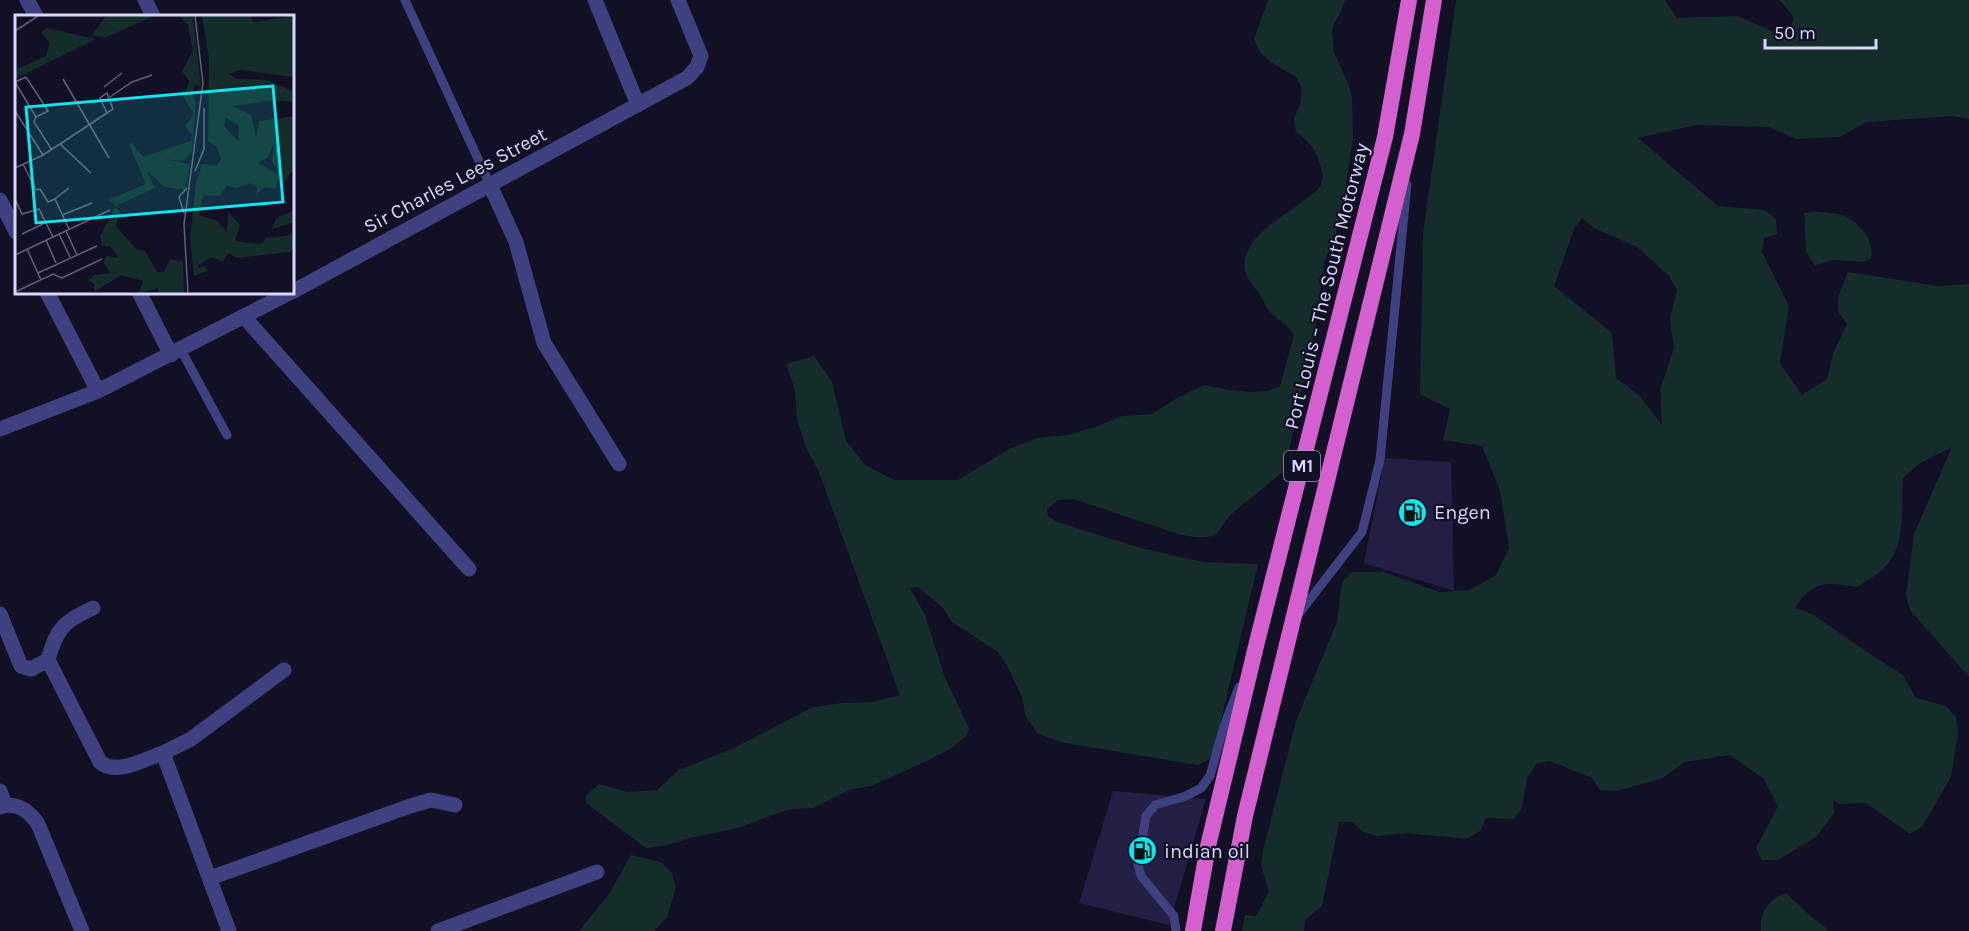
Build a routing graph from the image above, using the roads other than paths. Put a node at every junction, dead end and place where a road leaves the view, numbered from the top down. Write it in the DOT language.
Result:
graph roads {
  1 [pos="27,0"];
  2 [pos="145,0"];
  3 [pos="405,0"];
  4 [pos="595,0"];
  5 [pos="678,0"];
  6 [pos="1409,0"];
  7 [pos="1434,0"];
  8 [pos="35,15"];
  9 [pos="152,15"];
  10 [pos="638,105"];
  11 [pos="1412,134"];
  12 [pos="490,185"];
  13 [pos="0,200"];
  14 [pos="15,230"];
  15 [pos="294,291"];
  16 [pos="48,294"];
  17 [pos="140,294"];
  18 [pos="288,294"];
  19 [pos="245,318"];
  20 [pos="176,353"];
  21 [pos="98,391"];
  22 [pos="0,429"];
  23 [pos="227,435"];
  24 [pos="619,464"];
  25 [pos="469,570"];
  26 [pos="93,608"];
  27 [pos="0,614"];
  28 [pos="1293,622"];
  29 [pos="1257,642"];
  30 [pos="48,660"];
  31 [pos="284,670"];
  32 [pos="163,753"];
  33 [pos="5,802"];
  34 [pos="455,805"];
  35 [pos="597,872"];
  36 [pos="210,878"];
  37 [pos="78,930"];
  38 [pos="229,931"];
  39 [pos="438,931"];
  40 [pos="1176,931"];
  41 [pos="1193,931"];
  42 [pos="1223,931"];
  1 -- 8 [label="street"];
  2 -- 9 [label="street"];
  3 -- 12 [label="lane"];
  4 -- 10 [label="street"];
  5 -- 10 [label="street, Sir Charles Lees Street"];
  6 -- 29 [label="highway, Port Louis – The South Motorway / M1"];
  7 -- 11 [label="highway, M1"];
  10 -- 12 [label="street, Sir Charles Lees Street"];
  11 -- 28 [label="highway, M1"];
  11 -- 28 [label="lane"];
  12 -- 15 [label="street, Sir Charles Lees Street"];
  12 -- 24 [label="street"];
  13 -- 14 [label="street"];
  16 -- 21 [label="street"];
  17 -- 20 [label="street"];
  18 -- 19 [label="street, Sir Charles Lees Street"];
  19 -- 20 [label="street, Sir Charles Lees Street"];
  19 -- 25 [label="street"];
  20 -- 21 [label="street, Sir Charles Lees Street"];
  20 -- 23 [label="lane"];
  21 -- 22 [label="street, Sir Charles Lees Street"];
  26 -- 30 [label="street"];
  27 -- 30 [label="street"];
  28 -- 42 [label="highway, M1"];
  29 -- 40 [label="lane"];
  29 -- 41 [label="highway, Port Louis – The South Motorway / M1"];
  30 -- 32 [label="street"];
  31 -- 32 [label="street"];
  32 -- 36 [label="street"];
  33 -- 37 [label="street"];
  34 -- 36 [label="street"];
  35 -- 39 [label="street"];
  36 -- 38 [label="street"];
}
